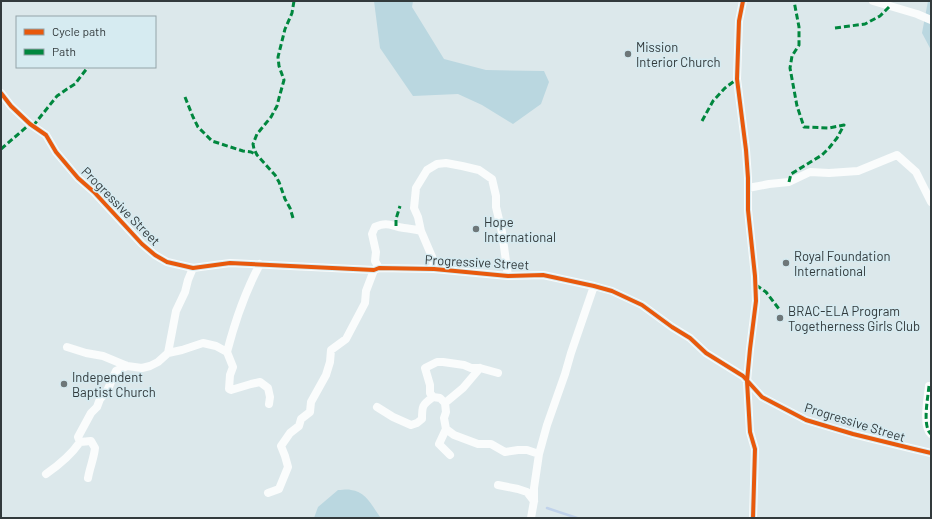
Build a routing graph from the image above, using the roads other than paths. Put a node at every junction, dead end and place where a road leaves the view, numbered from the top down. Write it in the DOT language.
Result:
graph roads {
  1 [pos="743,1"];
  2 [pos="873,1"];
  3 [pos="931,20"];
  4 [pos="1,93"];
  5 [pos="748,188"];
  6 [pos="931,202"];
  7 [pos="421,231"];
  8 [pos="260,264"];
  9 [pos="193,268"];
  10 [pos="376,269"];
  11 [pos="434,269"];
  12 [pos="508,276"];
  13 [pos="594,286"];
  14 [pos="68,347"];
  15 [pos="227,352"];
  16 [pos="168,353"];
  17 [pos="127,366"];
  18 [pos="480,368"];
  19 [pos="498,373"];
  20 [pos="747,381"];
  21 [pos="929,386"];
  22 [pos="433,397"];
  23 [pos="445,403"];
  24 [pos="269,404"];
  25 [pos="377,407"];
  26 [pos="446,429"];
  27 [pos="931,434"];
  28 [pos="80,442"];
  29 [pos="931,453"];
  30 [pos="539,454"];
  31 [pos="450,455"];
  32 [pos="46,474"];
  33 [pos="88,478"];
  34 [pos="498,485"];
  35 [pos="268,493"];
  36 [pos="534,501"];
  37 [pos="531,518"];
  38 [pos="753,518"];
  1 -- 5 [label="street"];
  2 -- 3 [label="street"];
  4 -- 9 [label="street, Progressive Street"];
  5 -- 6 [label="street"];
  5 -- 20 [label="street"];
  7 -- 10 [label="street"];
  7 -- 11 [label="street"];
  7 -- 12 [label="street"];
  8 -- 9 [label="street, Progressive Street"];
  8 -- 10 [label="street, Progressive Street"];
  8 -- 15 [label="street"];
  9 -- 16 [label="street"];
  10 -- 11 [label="street, Progressive Street"];
  10 -- 35 [label="street"];
  11 -- 12 [label="street, Progressive Street"];
  12 -- 13 [label="street, Progressive Street"];
  13 -- 20 [label="street, Progressive Street"];
  13 -- 30 [label="street"];
  14 -- 17 [label="street"];
  15 -- 16 [label="street"];
  15 -- 24 [label="street"];
  16 -- 17 [label="street"];
  17 -- 28 [label="street"];
  18 -- 19 [label="street"];
  18 -- 22 [label="street"];
  18 -- 23 [label="street"];
  20 -- 29 [label="street, Progressive Street"];
  20 -- 38 [label="street"];
  21 -- 27 [label="street"];
  22 -- 23 [label="street"];
  22 -- 25 [label="street"];
  23 -- 26 [label="street"];
  26 -- 30 [label="street"];
  26 -- 31 [label="street"];
  28 -- 32 [label="street"];
  28 -- 33 [label="street"];
  30 -- 36 [label="street"];
  34 -- 36 [label="street"];
  36 -- 37 [label="street"];
}
